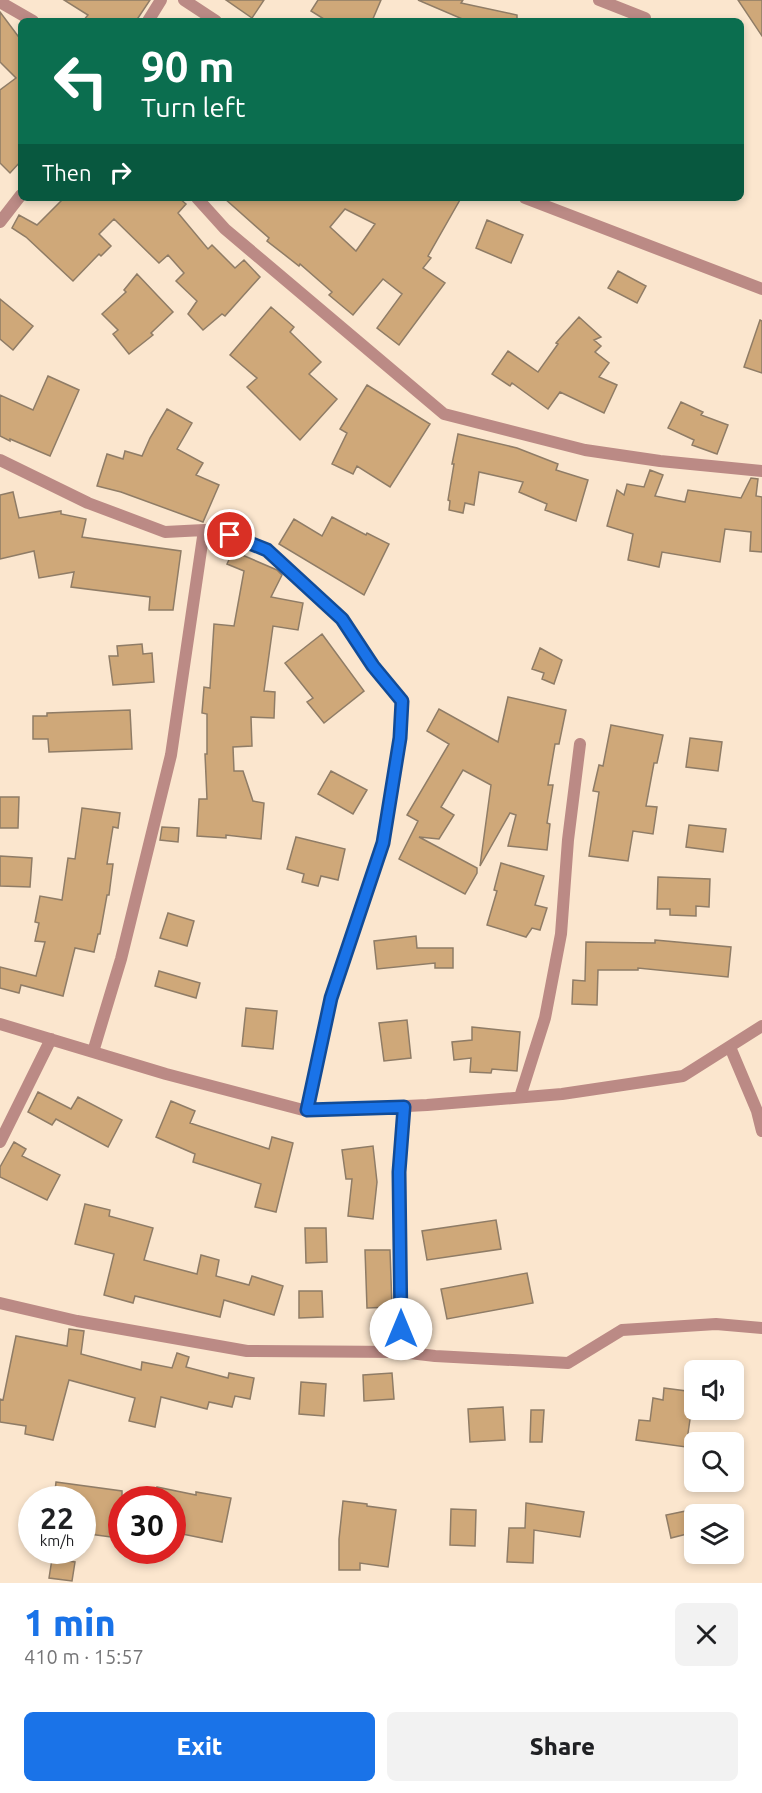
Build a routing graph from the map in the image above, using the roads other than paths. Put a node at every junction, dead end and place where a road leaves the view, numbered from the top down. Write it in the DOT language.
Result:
graph roads {
  1 [pos="161,0"];
  2 [pos="184,0"];
  3 [pos="599,0"];
  4 [pos="0,2"];
  5 [pos="28,18"];
  6 [pos="150,18"];
  7 [pos="211,18"];
  8 [pos="645,18"];
  9 [pos="18,199"];
  10 [pos="200,201"];
  11 [pos="533,201"];
  12 [pos="0,222"];
  13 [pos="762,289"];
  14 [pos="0,460"];
  15 [pos="762,471"];
  16 [pos="204,530"];
  17 [pos="580,744"];
  18 [pos="0,1024"];
  19 [pos="762,1026"];
  20 [pos="51,1039"];
  21 [pos="730,1047"];
  22 [pos="93,1052"];
  23 [pos="520,1097"];
  24 [pos="404,1107"];
  25 [pos="307,1110"];
  26 [pos="762,1131"];
  27 [pos="0,1142"];
  28 [pos="0,1303"];
  29 [pos="762,1328"];
  30 [pos="401,1352"];
  1 -- 6 [label="street"];
  2 -- 7 [label="street"];
  3 -- 8 [label="street"];
  4 -- 5 [label="street"];
  9 -- 12 [label="street"];
  10 -- 15 [label="street"];
  11 -- 13 [label="street"];
  14 -- 16 [label="street"];
  16 -- 22 [label="street"];
  16 -- 25 [label="street"];
  17 -- 23 [label="street"];
  18 -- 20 [label="street"];
  19 -- 21 [label="street"];
  20 -- 22 [label="street"];
  20 -- 27 [label="street"];
  21 -- 23 [label="street"];
  21 -- 26 [label="street"];
  22 -- 25 [label="street"];
  23 -- 24 [label="street"];
  24 -- 25 [label="street"];
  24 -- 30 [label="street"];
  28 -- 30 [label="street"];
  29 -- 30 [label="street"];
}
